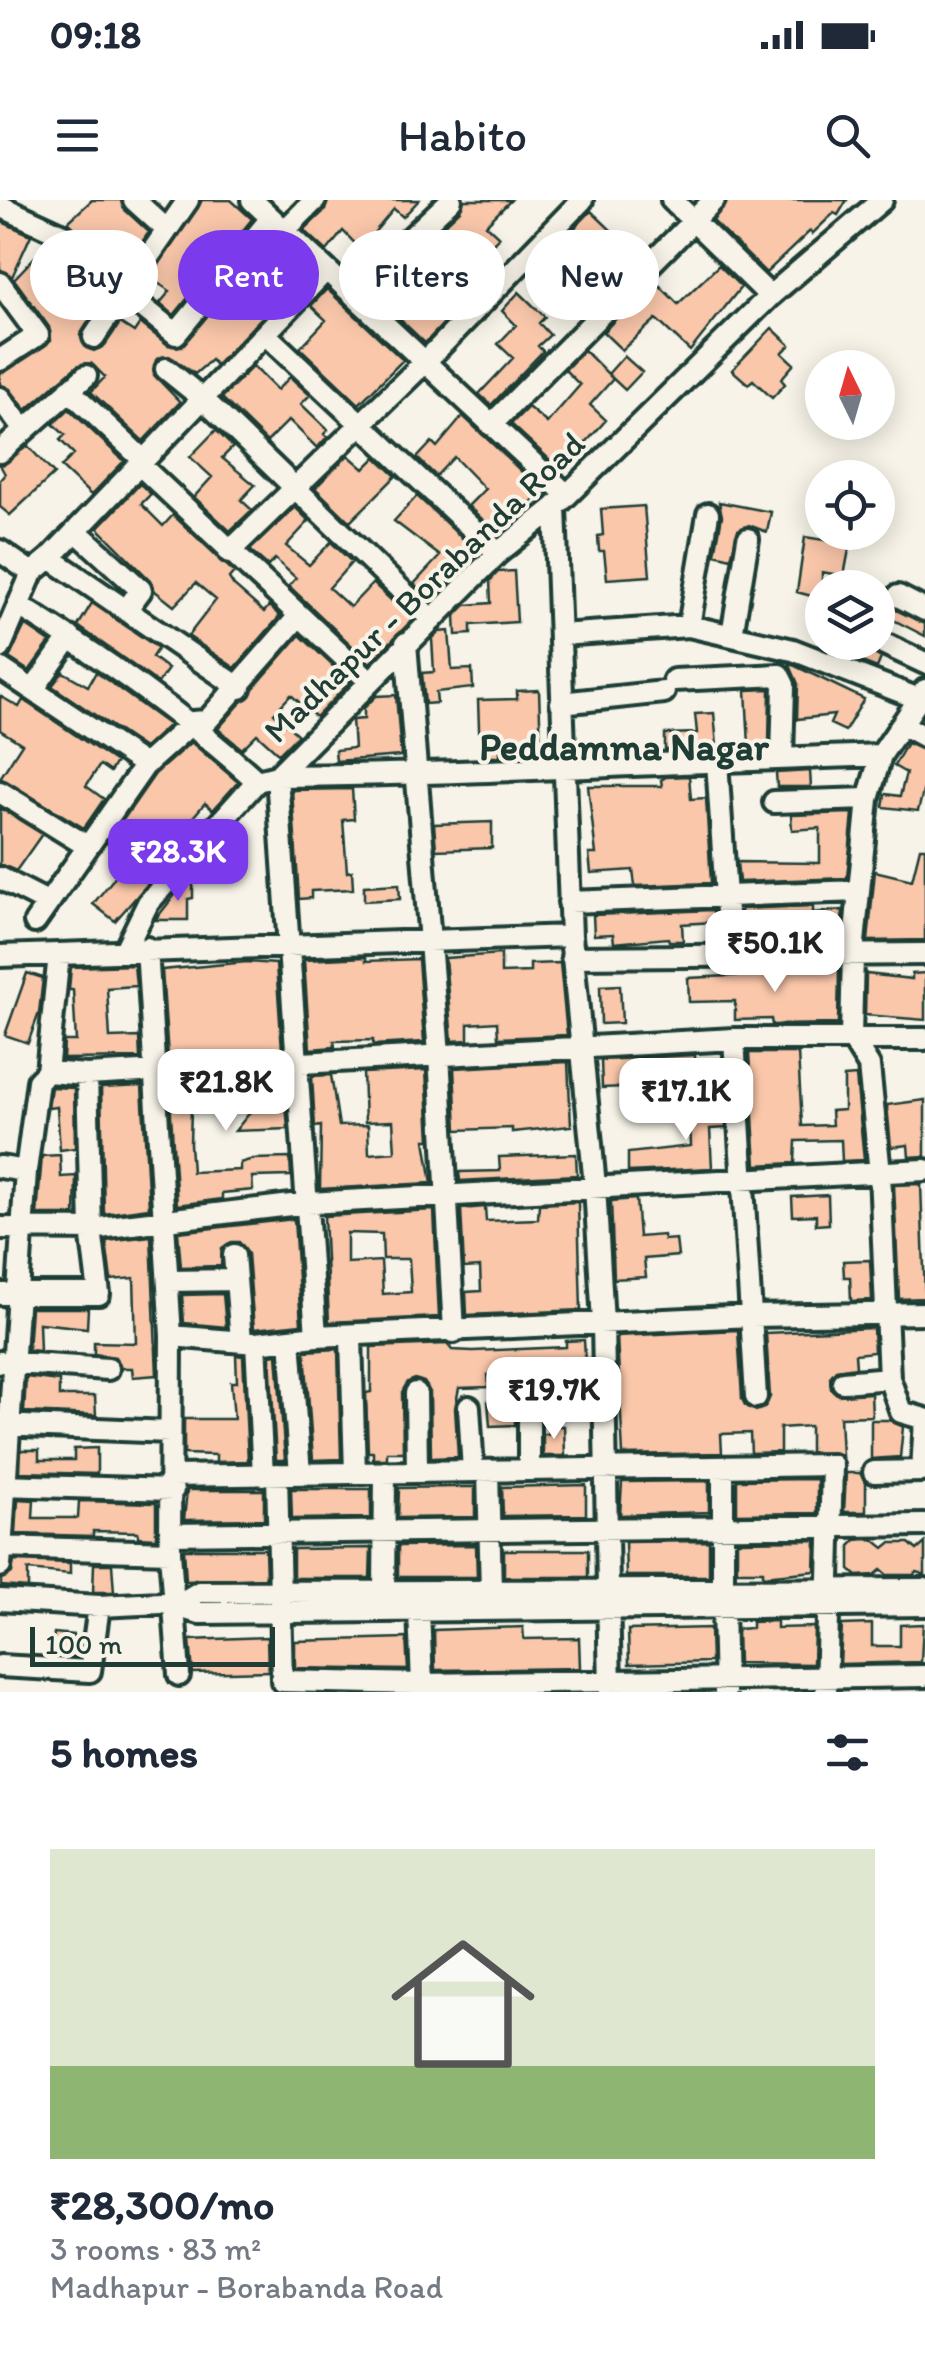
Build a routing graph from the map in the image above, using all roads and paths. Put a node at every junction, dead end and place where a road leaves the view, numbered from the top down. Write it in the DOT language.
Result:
graph roads {
  1 [pos="134,200"];
  2 [pos="188,200"];
  3 [pos="252,200"];
  4 [pos="314,200"];
  5 [pos="450,200"];
  6 [pos="582,200"];
  7 [pos="672,200"];
  8 [pos="714,200"];
  9 [pos="883,201"];
  10 [pos="0,206"];
  11 [pos="693,222"];
  12 [pos="278,224"];
  13 [pos="52,230"];
  14 [pos="167,230"];
  15 [pos="418,230"];
  16 [pos="158,243"];
  17 [pos="326,270"];
  18 [pos="339,281"];
  19 [pos="0,283"];
  20 [pos="770,296"];
  21 [pos="158,319"];
  22 [pos="105,320"];
  23 [pos="381,320"];
  24 [pos="265,334"];
  25 [pos="94,337"];
  26 [pos="0,360"];
  27 [pos="424,363"];
  28 [pos="166,370"];
  29 [pos="86,376"];
  30 [pos="68,390"];
  31 [pos="0,398"];
  32 [pos="202,398"];
  33 [pos="357,424"];
  34 [pos="491,425"];
  35 [pos="22,429"];
  36 [pos="0,452"];
  37 [pos="140,465"];
  38 [pos="294,487"];
  39 [pos="561,500"];
  40 [pos="708,514"];
  41 [pos="76,532"];
  42 [pos="748,538"];
  43 [pos="0,551"];
  44 [pos="229,552"];
  45 [pos="498,553"];
  46 [pos="50,558"];
  47 [pos="32,573"];
  48 [pos="898,596"];
  49 [pos="18,605"];
  50 [pos="126,610"];
  51 [pos="925,610"];
  52 [pos="298,617"];
  53 [pos="432,620"];
  54 [pos="689,626"];
  55 [pos="560,634"];
  56 [pos="732,635"];
  57 [pos="70,637"];
  58 [pos="406,643"];
  59 [pos="0,648"];
  60 [pos="895,648"];
  61 [pos="925,663"];
  62 [pos="0,668"];
  63 [pos="368,680"];
  64 [pos="240,688"];
  65 [pos="32,690"];
  66 [pos="922,694"];
  67 [pos="560,702"];
  68 [pos="192,722"];
  69 [pos="903,724"];
  70 [pos="925,736"];
  71 [pos="882,755"];
  72 [pos="782,759"];
  73 [pos="717,761"];
  74 [pos="146,765"];
  75 [pos="565,765"];
  76 [pos="419,774"];
  77 [pos="267,778"];
  78 [pos="0,792"];
  79 [pos="868,799"];
  80 [pos="774,802"];
  81 [pos="87,846"];
  82 [pos="0,878"];
  83 [pos="860,891"];
  84 [pos="726,897"];
  85 [pos="47,902"];
  86 [pos="569,902"];
  87 [pos="34,922"];
  88 [pos="430,942"];
  89 [pos="291,946"];
  90 [pos="572,947"];
  91 [pos="147,948"];
  92 [pos="126,950"];
  93 [pos="853,953"];
  94 [pos="59,954"];
  95 [pos="925,954"];
  96 [pos="0,956"];
  97 [pos="730,958"];
  98 [pos="852,1037"];
  99 [pos="734,1039"];
  100 [pos="925,1039"];
  101 [pos="580,1050"];
  102 [pos="439,1054"];
  103 [pos="299,1060"];
  104 [pos="47,1072"];
  105 [pos="156,1072"];
  106 [pos="87,1075"];
  107 [pos="0,1167"];
  108 [pos="925,1170"];
  109 [pos="26,1171"];
  110 [pos="880,1173"];
  111 [pos="740,1182"];
  112 [pos="595,1186"];
  113 [pos="444,1194"];
  114 [pos="308,1203"];
  115 [pos="166,1217"];
  116 [pos="0,1228"];
  117 [pos="23,1229"];
  118 [pos="91,1229"];
  119 [pos="234,1256"];
  120 [pos="236,1280"];
  121 [pos="169,1282"];
  122 [pos="10,1294"];
  123 [pos="925,1313"];
  124 [pos="886,1314"];
  125 [pos="752,1316"];
  126 [pos="603,1323"];
  127 [pos="454,1332"];
  128 [pos="171,1336"];
  129 [pos="316,1336"];
  130 [pos="351,1337"];
  131 [pos="290,1340"];
  132 [pos="249,1342"];
  133 [pos="7,1362"];
  134 [pos="108,1369"];
  135 [pos="889,1378"];
  136 [pos="843,1382"];
  137 [pos="529,1386"];
  138 [pos="416,1393"];
  139 [pos="756,1397"];
  140 [pos="469,1407"];
  141 [pos="925,1419"];
  142 [pos="5,1425"];
  143 [pos="170,1432"];
  144 [pos="724,1467"];
  145 [pos="608,1468"];
  146 [pos="529,1470"];
  147 [pos="480,1471"];
  148 [pos="386,1472"];
  149 [pos="418,1472"];
  150 [pos="874,1472"];
  151 [pos="355,1473"];
  152 [pos="270,1474"];
  153 [pos="300,1474"];
  154 [pos="172,1483"];
  155 [pos="3,1485"];
  156 [pos="828,1524"];
  157 [pos="722,1525"];
  158 [pos="925,1525"];
  159 [pos="606,1527"];
  160 [pos="489,1529"];
  161 [pos="385,1530"];
  162 [pos="278,1532"];
  163 [pos="171,1543"];
  164 [pos="0,1547"];
  165 [pos="0,1566"];
  166 [pos="925,1589"];
  167 [pos="384,1592"];
  168 [pos="492,1592"];
  169 [pos="826,1598"];
  170 [pos="723,1599"];
  171 [pos="0,1600"];
  172 [pos="607,1600"];
  173 [pos="179,1602"];
  174 [pos="282,1603"];
  175 [pos="925,1605"];
  176 [pos="98,1606"];
  177 [pos="419,1610"];
  178 [pos="0,1666"];
  179 [pos="178,1675"];
  180 [pos="925,1676"];
  181 [pos="422,1684"];
  182 [pos="826,1684"];
  183 [pos="725,1685"];
  184 [pos="610,1686"];
  185 [pos="470,1688"];
  1 -- 14 [label="street"];
  2 -- 14 [label="street"];
  3 -- 12 [label="street"];
  4 -- 12 [label="street"];
  5 -- 15 [label="street"];
  6 -- 27 [label="street"];
  7 -- 11 [label="street"];
  8 -- 11 [label="street"];
  9 -- 20 [label="street, Madhapur - Borabanda Road"];
  10 -- 13 [label="street"];
  11 -- 20 [label="street"];
  11 -- 34 [label="street"];
  12 -- 17 [label="street"];
  12 -- 21 [label="street"];
  14 -- 16 [label="street"];
  17 -- 18 [label="street"];
  17 -- 24 [label="street"];
  19 -- 26 [label="street"];
  20 -- 39 [label="street, Madhapur - Borabanda Road"];
  22 -- 25 [label="street"];
  23 -- 27 [label="street"];
  24 -- 32 [label="street"];
  24 -- 33 [label="street"];
  27 -- 33 [label="street"];
  27 -- 34 [label="street"];
  28 -- 32 [label="street"];
  29 -- 30 [label="street"];
  30 -- 35 [label="street"];
  30 -- 37 [label="street"];
  31 -- 35 [label="street"];
  32 -- 37 [label="street"];
  32 -- 38 [label="street"];
  33 -- 38 [label="street"];
  33 -- 45 [label="street"];
  34 -- 39 [label="street"];
  35 -- 36 [label="street"];
  37 -- 41 [label="street"];
  37 -- 44 [label="street"];
  38 -- 44 [label="street"];
  38 -- 53 [label="street"];
  39 -- 45 [label="street, Madhapur - Borabanda Road"];
  39 -- 55 [label="street"];
  40 -- 54 [label="street"];
  41 -- 46 [label="street"];
  41 -- 50 [label="street"];
  42 -- 56 [label="street"];
  43 -- 47 [label="street"];
  44 -- 52 [label="street"];
  45 -- 53 [label="street, Madhapur - Borabanda Road"];
  46 -- 47 [label="street"];
  46 -- 50 [label="street"];
  47 -- 49 [label="street"];
  48 -- 51 [label="street"];
  49 -- 57 [label="street"];
  49 -- 59 [label="street"];
  50 -- 64 [label="street"];
  52 -- 63 [label="street"];
  52 -- 64 [label="street"];
  53 -- 58 [label="street, Madhapur - Borabanda Road"];
  54 -- 55 [label="street"];
  54 -- 56 [label="street"];
  55 -- 67 [label="street"];
  56 -- 66 [label="street"];
  57 -- 65 [label="street"];
  57 -- 68 [label="street"];
  58 -- 63 [label="street, Madhapur - Borabanda Road"];
  58 -- 76 [label="street"];
  60 -- 61 [label="street"];
  62 -- 65 [label="street"];
  63 -- 77 [label="street, Madhapur - Borabanda Road"];
  64 -- 68 [label="street"];
  65 -- 74 [label="street"];
  66 -- 69 [label="street"];
  67 -- 72 [label="street"];
  67 -- 75 [label="street"];
  68 -- 74 [label="street"];
  68 -- 77 [label="street"];
  69 -- 70 [label="street"];
  69 -- 71 [label="street"];
  71 -- 72 [label="street"];
  71 -- 79 [label="street"];
  72 -- 73 [label="street"];
  73 -- 75 [label="street"];
  73 -- 84 [label="street"];
  74 -- 81 [label="street"];
  75 -- 76 [label="street"];
  75 -- 86 [label="street"];
  76 -- 77 [label="street"];
  76 -- 88 [label="street"];
  77 -- 89 [label="street"];
  77 -- 92 [label="street, Madhapur - Borabanda Road"];
  78 -- 81 [label="street"];
  79 -- 80 [label="street"];
  79 -- 83 [label="street"];
  81 -- 85 [label="street"];
  82 -- 85 [label="street"];
  83 -- 84 [label="street"];
  83 -- 93 [label="street"];
  84 -- 86 [label="street"];
  84 -- 97 [label="street"];
  85 -- 87 [label="street"];
  86 -- 90 [label="street"];
  88 -- 89 [label="street"];
  88 -- 90 [label="street"];
  88 -- 102 [label="street"];
  89 -- 91 [label="street"];
  89 -- 103 [label="street"];
  90 -- 97 [label="street"];
  90 -- 101 [label="street"];
  91 -- 92 [label="street"];
  91 -- 105 [label="street"];
  92 -- 94 [label="street"];
  93 -- 95 [label="street"];
  93 -- 97 [label="street"];
  93 -- 98 [label="street"];
  94 -- 96 [label="street"];
  94 -- 104 [label="street"];
  98 -- 99 [label="street"];
  98 -- 100 [label="street"];
  98 -- 110 [label="street"];
  99 -- 101 [label="street"];
  99 -- 111 [label="street"];
  101 -- 102 [label="street"];
  101 -- 112 [label="street"];
  102 -- 103 [label="street"];
  102 -- 113 [label="street"];
  103 -- 105 [label="street"];
  103 -- 114 [label="street"];
  104 -- 106 [label="street"];
  104 -- 109 [label="street"];
  105 -- 106 [label="street"];
  105 -- 115 [label="street"];
  106 -- 118 [label="street"];
  107 -- 109 [label="street"];
  108 -- 110 [label="street"];
  109 -- 117 [label="street"];
  110 -- 111 [label="street"];
  110 -- 124 [label="street"];
  111 -- 112 [label="street"];
  111 -- 125 [label="street"];
  112 -- 113 [label="street"];
  112 -- 126 [label="street"];
  113 -- 114 [label="street"];
  113 -- 127 [label="street"];
  114 -- 115 [label="street"];
  114 -- 129 [label="street"];
  115 -- 118 [label="street"];
  115 -- 121 [label="street"];
  116 -- 117 [label="street"];
  117 -- 118 [label="street"];
  117 -- 122 [label="street"];
  118 -- 122 [label="street"];
  119 -- 120 [label="street"];
  120 -- 121 [label="street"];
  120 -- 132 [label="street"];
  121 -- 128 [label="street"];
  122 -- 133 [label="street"];
  123 -- 124 [label="street"];
  124 -- 125 [label="street"];
  124 -- 135 [label="street"];
  125 -- 126 [label="street"];
  125 -- 139 [label="street"];
  126 -- 127 [label="street"];
  126 -- 145 [label="street"];
  127 -- 130 [label="street"];
  128 -- 132 [label="street"];
  128 -- 143 [label="street"];
  129 -- 130 [label="street"];
  129 -- 131 [label="street"];
  130 -- 151 [label="street"];
  131 -- 132 [label="street"];
  131 -- 153 [label="street"];
  132 -- 152 [label="street"];
  133 -- 134 [label="street"];
  133 -- 142 [label="street"];
  135 -- 136 [label="street"];
  135 -- 141 [label="street"];
  137 -- 146 [label="street"];
  138 -- 149 [label="street"];
  140 -- 147 [label="street"];
  141 -- 150 [label="street"];
  142 -- 143 [label="street"];
  142 -- 155 [label="street"];
  143 -- 154 [label="street"];
  144 -- 145 [label="street"];
  144 -- 156 [label="street"];
  144 -- 157 [label="street"];
  145 -- 146 [label="street"];
  145 -- 159 [label="street"];
  146 -- 147 [label="street"];
  147 -- 149 [label="street"];
  147 -- 160 [label="street"];
  148 -- 149 [label="street"];
  148 -- 151 [label="street"];
  148 -- 161 [label="street"];
  151 -- 153 [label="street"];
  152 -- 153 [label="street"];
  152 -- 154 [label="street"];
  152 -- 162 [label="street"];
  154 -- 155 [label="street"];
  154 -- 163 [label="street"];
  155 -- 164 [label="street"];
  156 -- 157 [label="street"];
  156 -- 158 [label="street"];
  156 -- 169 [label="street"];
  157 -- 159 [label="street"];
  157 -- 170 [label="street"];
  159 -- 160 [label="street"];
  159 -- 172 [label="street"];
  160 -- 161 [label="street"];
  160 -- 168 [label="street"];
  161 -- 162 [label="street"];
  161 -- 167 [label="street"];
  162 -- 163 [label="street"];
  162 -- 174 [label="street"];
  163 -- 164 [label="street"];
  163 -- 173 [label="street"];
  164 -- 165 [label="street"];
  166 -- 169 [label="street"];
  167 -- 168 [label="street"];
  167 -- 174 [label="street"];
  168 -- 172 [label="street"];
  169 -- 170 [label="street"];
  169 -- 175 [label="street"];
  169 -- 182 [label="street"];
  170 -- 172 [label="street"];
  170 -- 183 [label="street"];
  171 -- 176 [label="street"];
  172 -- 177 [label="street"];
  172 -- 184 [label="street"];
  173 -- 174 [label="street"];
  173 -- 176 [label="street"];
  173 -- 179 [label="street"];
  174 -- 177 [label="street"];
  174 -- 181 [label="street"];
  176 -- 178 [label="street"];
  177 -- 181 [label="street"];
  180 -- 182 [label="street"];
  181 -- 185 [label="street"];
  182 -- 183 [label="street"];
  183 -- 184 [label="street"];
  184 -- 185 [label="street"];
}
